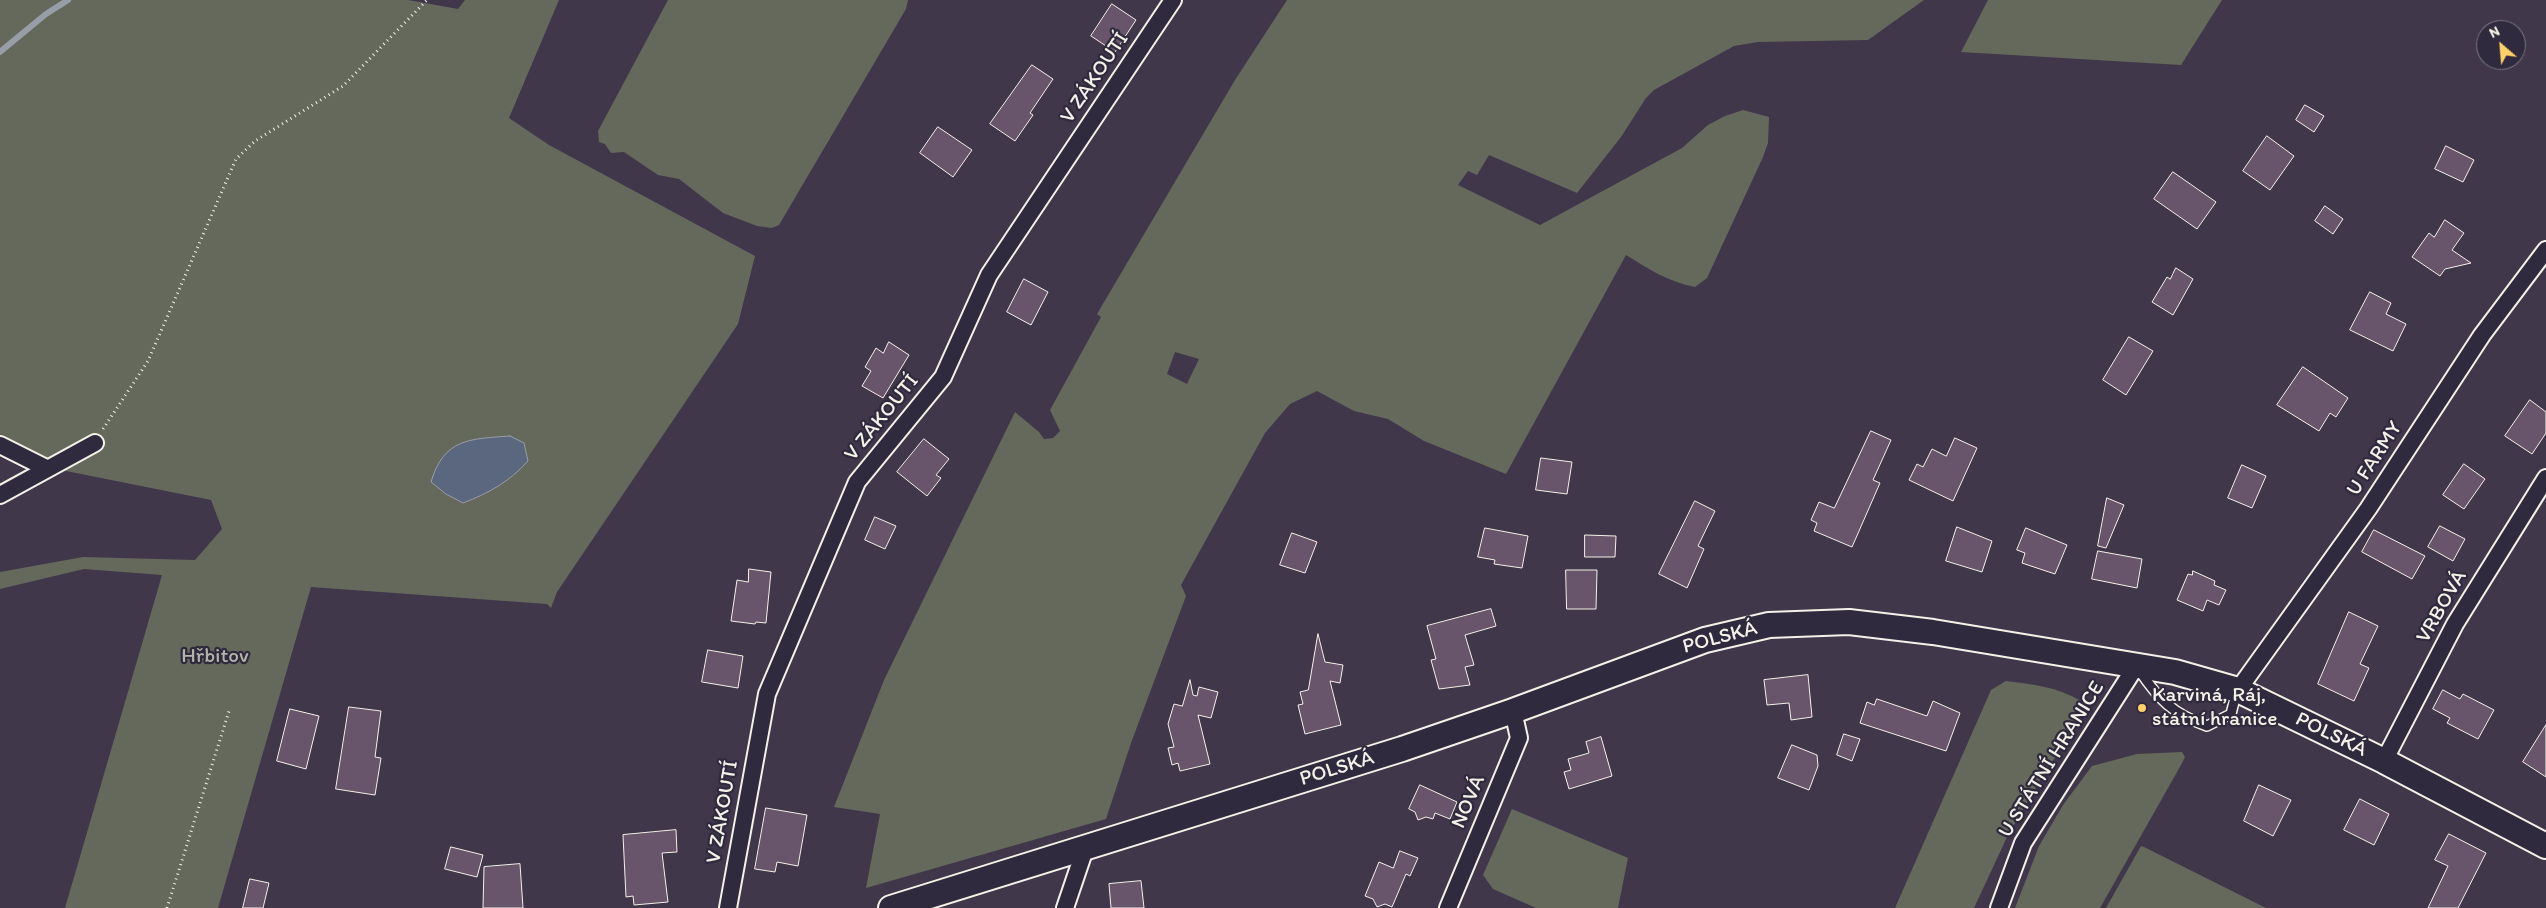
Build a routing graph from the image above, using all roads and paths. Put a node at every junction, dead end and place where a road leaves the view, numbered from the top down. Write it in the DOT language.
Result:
graph roads {
  1 [pos="427,0"];
  2 [pos="1173,0"];
  3 [pos="2546,250"];
  4 [pos="95,443"];
  5 [pos="0,446"];
  6 [pos="46,468"];
  7 [pos="2546,478"];
  8 [pos="0,494"];
  9 [pos="2136,666"];
  10 [pos="2238,690"];
  11 [pos="230,708"];
  12 [pos="1513,711"];
  13 [pos="2384,761"];
  14 [pos="2545,844"];
  15 [pos="1086,846"];
  16 [pos="167,908"];
  17 [pos="728,908"];
  18 [pos="891,908"];
  19 [pos="1065,908"];
  20 [pos="1448,908"];
  21 [pos="1999,908"];
  1 -- 4 [label="path"];
  2 -- 17 [label="street, V ZÁKOUTÍ"];
  3 -- 10 [label="street, U FARMY"];
  4 -- 6 [label="street"];
  5 -- 6 [label="street"];
  6 -- 8 [label="street"];
  7 -- 13 [label="street, VRBOVÁ"];
  9 -- 10 [label="street, POLSKÁ"];
  9 -- 10 [label="lane"];
  9 -- 12 [label="street, POLSKÁ"];
  9 -- 21 [label="street, U STÁTNÍ HRANICE"];
  10 -- 13 [label="street, POLSKÁ"];
  11 -- 16 [label="path"];
  12 -- 15 [label="street, POLSKÁ"];
  12 -- 20 [label="street, NOVÁ"];
  13 -- 14 [label="street, POLSKÁ"];
  15 -- 18 [label="street, POLSKÁ"];
  15 -- 19 [label="street"];
}
